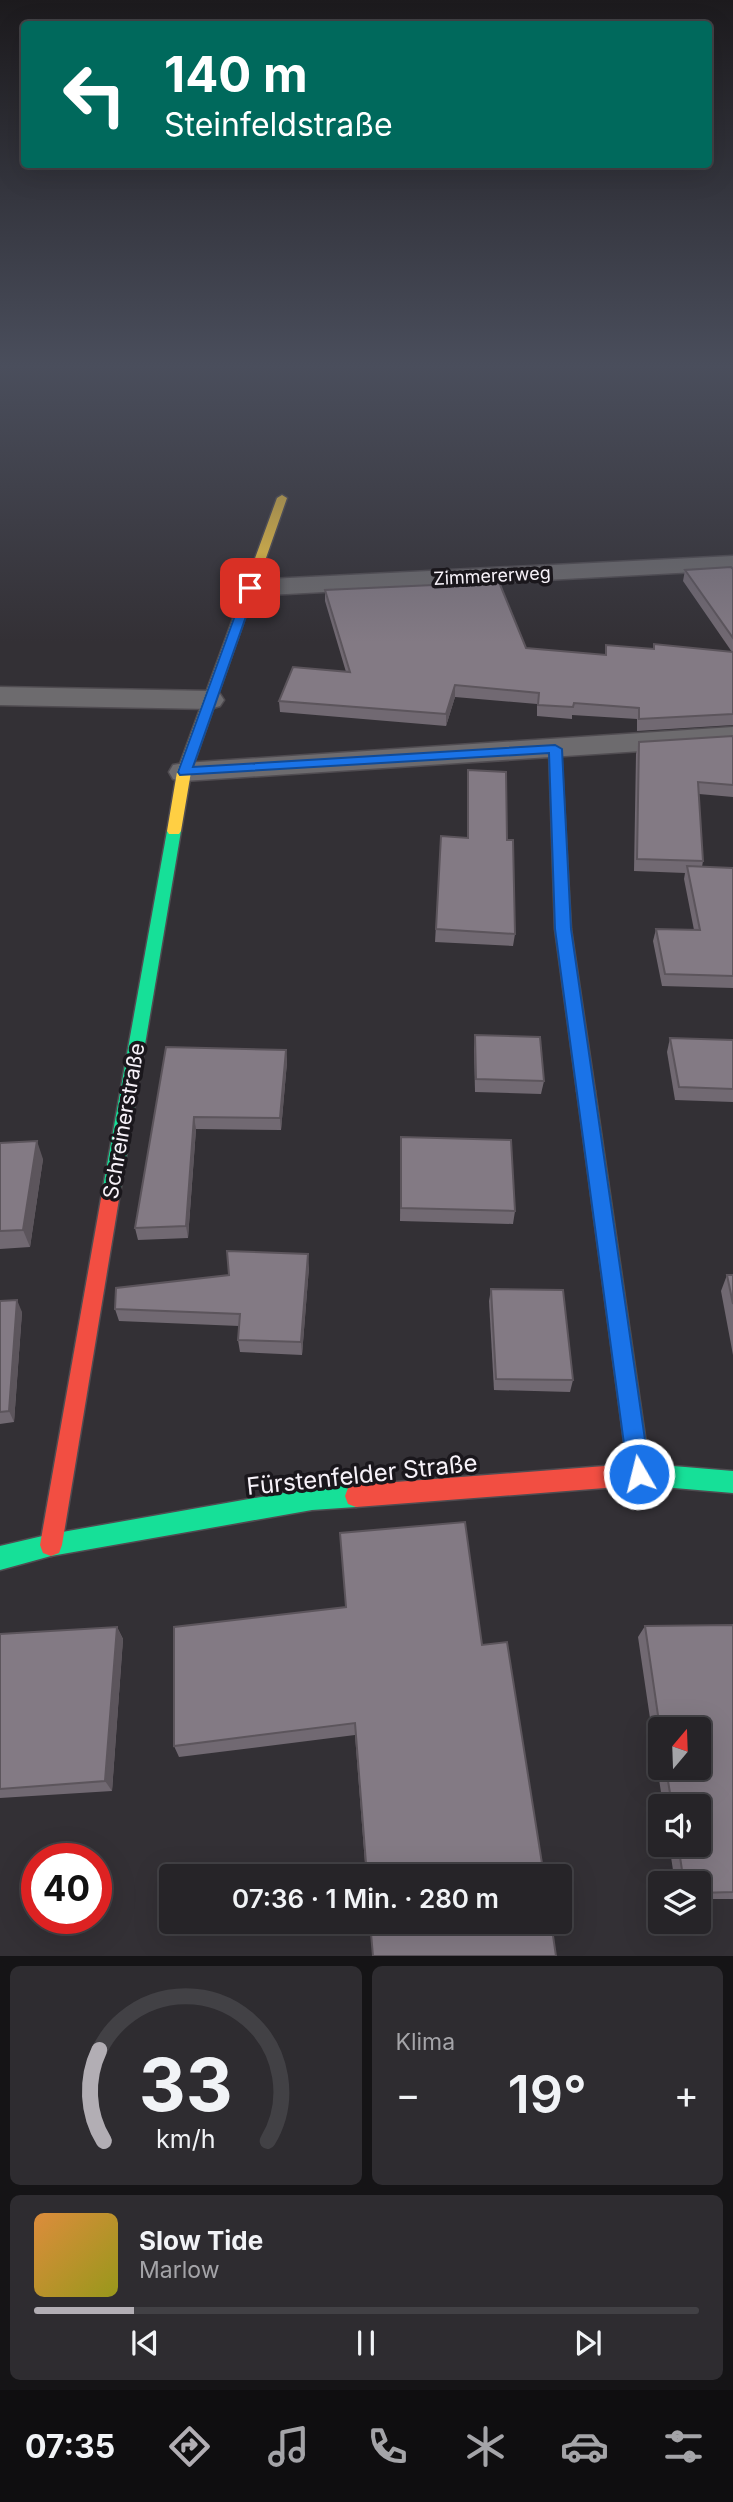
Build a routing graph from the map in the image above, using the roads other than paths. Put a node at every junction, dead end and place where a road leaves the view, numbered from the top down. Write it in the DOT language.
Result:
graph roads {
  1 [pos="282,498"];
  2 [pos="733,563"];
  3 [pos="250,588"];
  4 [pos="0,696"];
  5 [pos="210,700"];
  6 [pos="733,736"];
  7 [pos="555,749"];
  8 [pos="184,772"];
  9 [pos="639,1474"];
  10 [pos="733,1482"];
  11 [pos="51,1545"];
  12 [pos="0,1558"];
  1 -- 3 [label="street, Schreinerstraße"];
  2 -- 3 [label="street, Zimmererweg"];
  3 -- 5 [label="street, Schreinerstraße"];
  4 -- 5 [label="street"];
  5 -- 8 [label="street, Schreinerstraße"];
  6 -- 7 [label="street"];
  7 -- 8 [label="street"];
  7 -- 9 [label="street"];
  8 -- 11 [label="street, Schreinerstraße"];
  9 -- 10 [label="street, Fürstenfelder Straße"];
  9 -- 11 [label="street, Fürstenfelder Straße"];
  11 -- 12 [label="street, Fürstenfelder Straße"];
}
